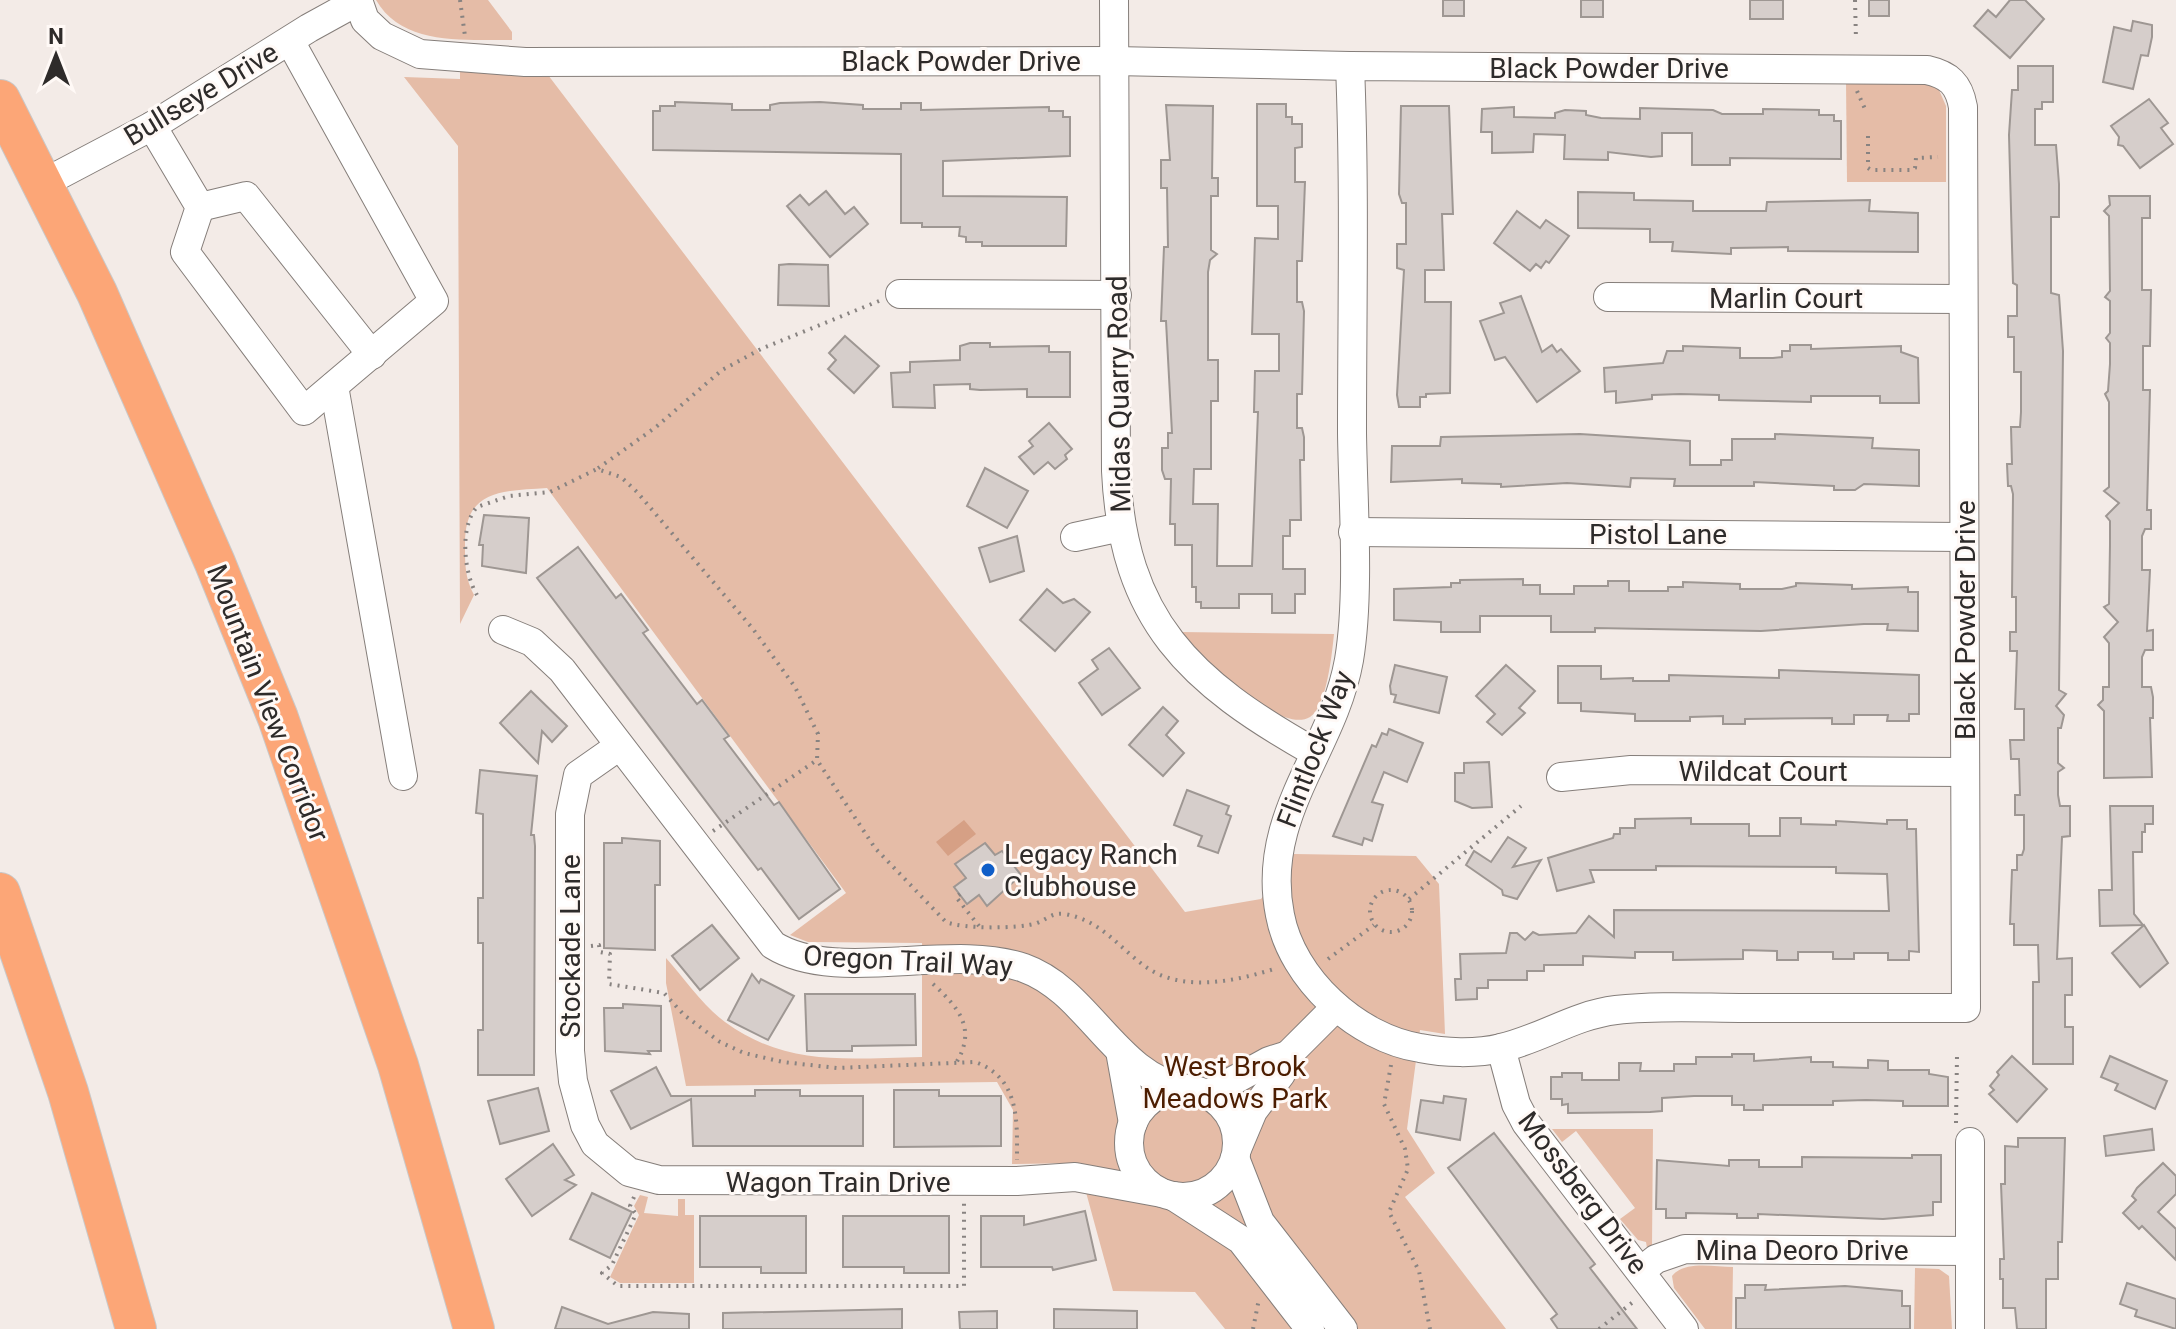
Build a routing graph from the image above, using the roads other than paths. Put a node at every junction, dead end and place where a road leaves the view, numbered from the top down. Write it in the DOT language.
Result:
graph roads {
  1 [pos="1114,0"];
  2 [pos="358,1"];
  3 [pos="290,41"];
  4 [pos="1114,61"];
  5 [pos="1350,66"];
  6 [pos="0,100"];
  7 [pos="152,126"];
  8 [pos="42,184"];
  9 [pos="200,207"];
  10 [pos="900,294"];
  11 [pos="1117,295"];
  12 [pos="1608,297"];
  13 [pos="1963,299"];
  14 [pos="372,355"];
  15 [pos="334,386"];
  16 [pos="1121,527"];
  17 [pos="1353,532"];
  18 [pos="1075,537"];
  19 [pos="1964,537"];
  20 [pos="503,630"];
  21 [pos="618,747"];
  22 [pos="1314,752"];
  23 [pos="1965,772"];
  24 [pos="403,776"];
  25 [pos="1561,777"];
  26 [pos="0,893"];
  27 [pos="1336,1007"];
  28 [pos="1966,1008"];
  29 [pos="1501,1048"];
  30 [pos="1120,1051"];
  31 [pos="1288,1055"];
  32 [pos="1197,1092"];
  33 [pos="1131,1134"];
  34 [pos="1963,1136"];
  35 [pos="1236,1154"];
  36 [pos="607,1158"];
  37 [pos="1075,1177"];
  38 [pos="1167,1195"];
  39 [pos="1970,1251"];
  40 [pos="1647,1279"];
  41 [pos="136,1329"];
  42 [pos="474,1329"];
  43 [pos="1310,1329"];
  44 [pos="1343,1329"];
  45 [pos="1684,1329"];
  46 [pos="1970,1329"];
  1 -- 4 [label="street, Midas Quarry Road"];
  2 -- 3 [label="street, Bullseye Drive"];
  2 -- 4 [label="street, Black Powder Drive"];
  3 -- 7 [label="street, Bullseye Drive"];
  3 -- 14 [label="street"];
  4 -- 5 [label="street, Black Powder Drive"];
  4 -- 11 [label="street, Midas Quarry Road"];
  5 -- 13 [label="street, Black Powder Drive"];
  5 -- 17 [label="street, Flintlock Way"];
  6 -- 8 [label="highway, Mountain View Corridor"];
  7 -- 8 [label="street, Bullseye Drive"];
  7 -- 9 [label="street"];
  8 -- 42 [label="highway, Mountain View Corridor"];
  9 -- 14 [label="street"];
  9 -- 15 [label="street"];
  10 -- 11 [label="street"];
  11 -- 16 [label="street, Midas Quarry Road"];
  12 -- 13 [label="street, Marlin Court"];
  13 -- 19 [label="street, Black Powder Drive"];
  14 -- 15 [label="street"];
  15 -- 24 [label="street"];
  16 -- 18 [label="street"];
  16 -- 22 [label="street, Midas Quarry Road"];
  17 -- 19 [label="street, Pistol Lane"];
  17 -- 22 [label="street, Flintlock Way"];
  19 -- 23 [label="street, Black Powder Drive"];
  20 -- 21 [label="street, Oregon Trail Way"];
  21 -- 30 [label="street, Oregon Trail Way"];
  21 -- 36 [label="street, Stockade Lane"];
  22 -- 27 [label="street, Flintlock Way"];
  23 -- 25 [label="street, Wildcat Court"];
  23 -- 28 [label="street, Black Powder Drive"];
  26 -- 41 [label="highway"];
  27 -- 29 [label="street, Flintlock Way"];
  27 -- 31 [label="street"];
  28 -- 29 [label="street, Flintlock Way"];
  29 -- 40 [label="street, Mossberg Drive"];
  30 -- 32 [label="street, Oregon Trail Way"];
  30 -- 33 [label="street"];
  31 -- 32 [label="street"];
  31 -- 35 [label="street"];
  32 -- 33 [label="street"];
  32 -- 35 [label="street"];
  33 -- 37 [label="street, Wagon Train Drive"];
  33 -- 38 [label="street"];
  34 -- 39 [label="street"];
  35 -- 38 [label="street"];
  35 -- 44 [label="street"];
  36 -- 37 [label="street, Wagon Train Drive"];
  37 -- 38 [label="street, Wagon Train Drive"];
  38 -- 43 [label="street"];
  39 -- 40 [label="street, Mina Deoro Drive"];
  39 -- 46 [label="street"];
  40 -- 45 [label="street, Mossberg Drive"];
}
